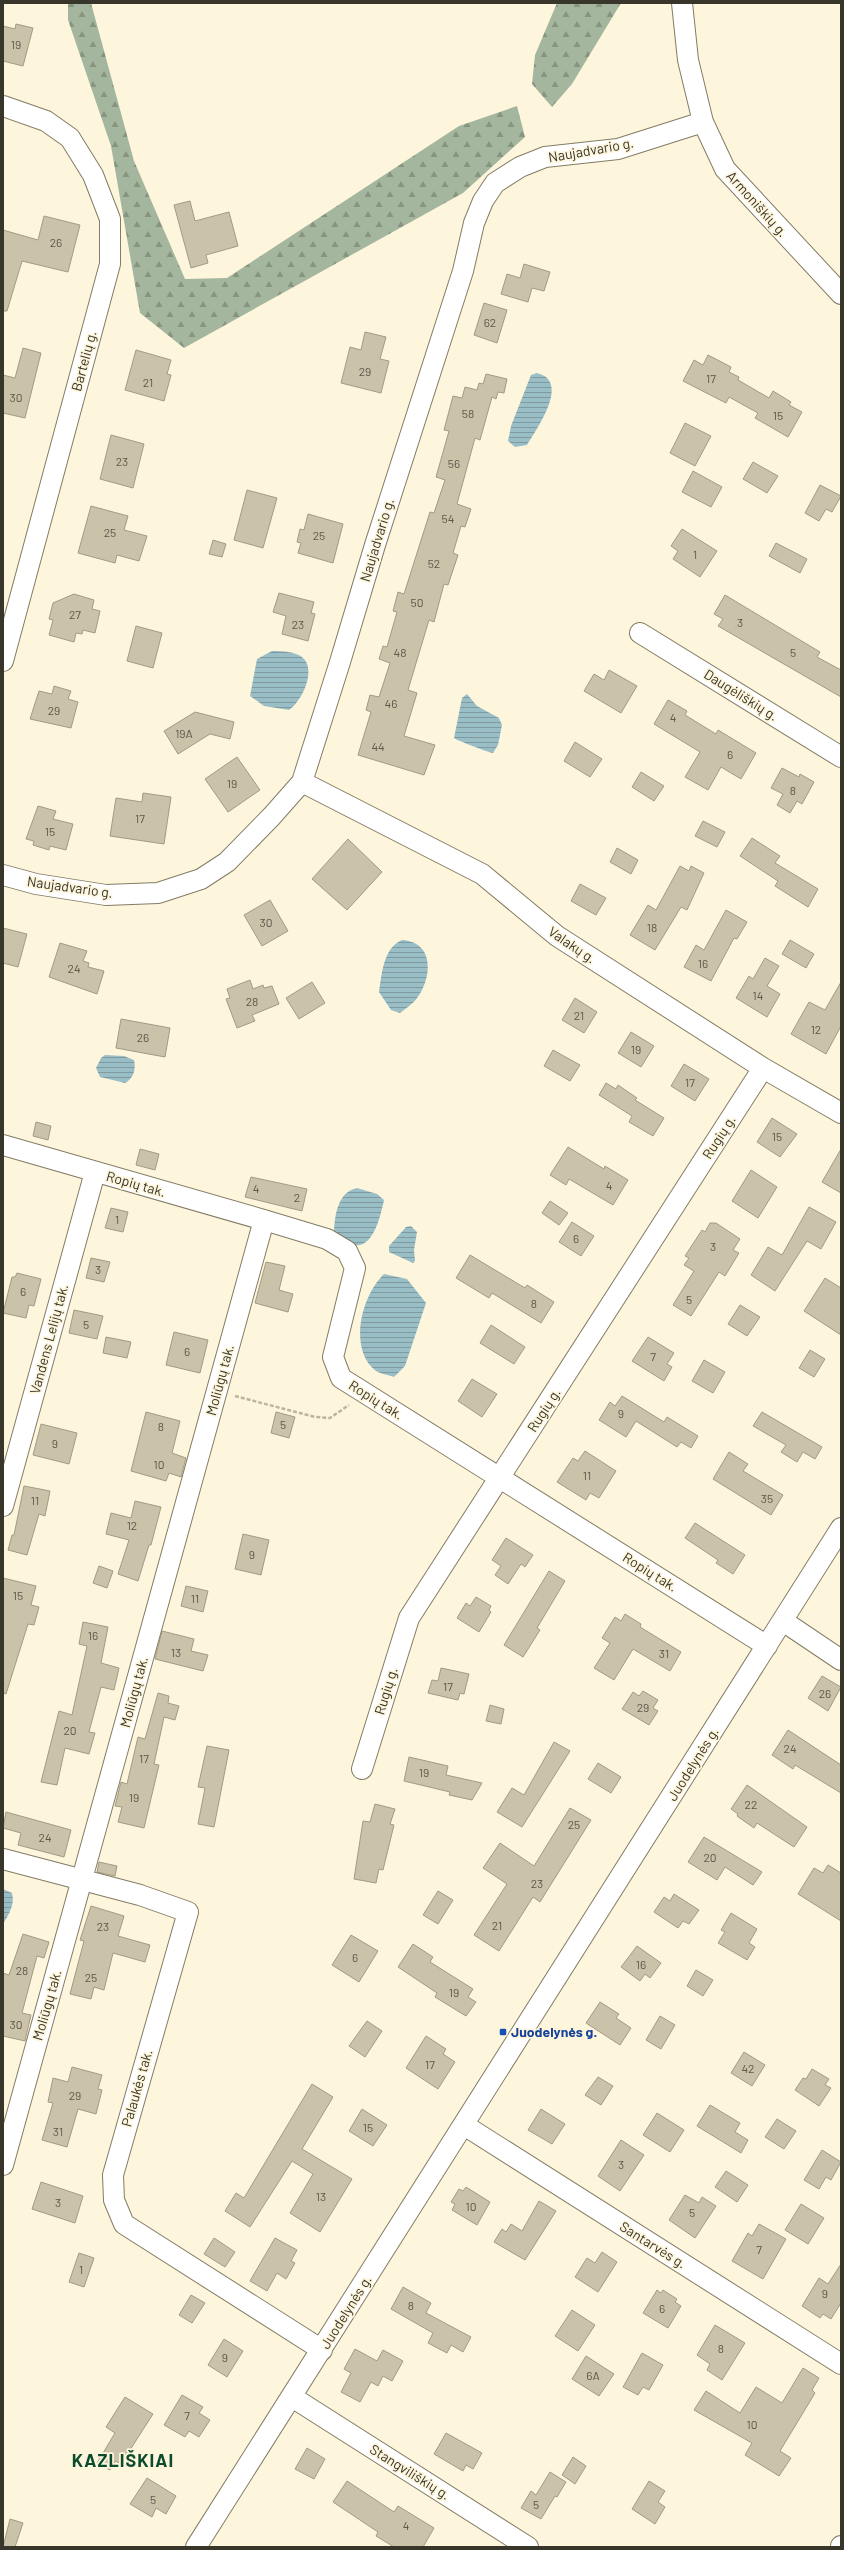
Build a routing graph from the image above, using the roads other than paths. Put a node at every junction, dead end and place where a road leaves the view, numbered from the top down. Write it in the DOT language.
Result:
graph roads {
  1 [pos="682,3"];
  2 [pos="3,106"];
  3 [pos="703,122"];
  4 [pos="841,294"];
  5 [pos="640,633"];
  6 [pos="3,661"];
  7 [pos="841,756"];
  8 [pos="302,782"];
  9 [pos="3,876"];
  10 [pos="763,1068"];
  11 [pos="841,1113"];
  12 [pos="3,1145"];
  13 [pos="95,1172"];
  14 [pos="264,1220"];
  15 [pos="500,1478"];
  16 [pos="3,1506"];
  17 [pos="841,1528"];
  18 [pos="783,1622"];
  19 [pos="767,1646"];
  20 [pos="841,1660"];
  21 [pos="362,1768"];
  22 [pos="3,1859"];
  23 [pos="82,1880"];
  24 [pos="464,2125"];
  25 [pos="3,2165"];
  26 [pos="322,2350"];
  27 [pos="841,2364"];
  28 [pos="292,2397"];
  29 [pos="196,2547"];
  30 [pos="528,2547"];
  1 -- 3 [label="street, Armoniškių g."];
  2 -- 6 [label="street, Bartelių g."];
  3 -- 4 [label="street, Armoniškių g."];
  3 -- 8 [label="street, Naujadvario g."];
  5 -- 7 [label="street, Daugėliškių g."];
  8 -- 9 [label="street, Naujadvario g."];
  8 -- 10 [label="street, Valakų g."];
  10 -- 11 [label="street, Valakų g."];
  10 -- 15 [label="street, Rugių g."];
  12 -- 13 [label="street, Ropių tak."];
  13 -- 14 [label="street, Ropių tak."];
  13 -- 16 [label="street, Vandens Lelijų tak."];
  14 -- 15 [label="street, Ropių tak."];
  14 -- 23 [label="street, Moliūgų tak."];
  15 -- 19 [label="street, Ropių tak."];
  15 -- 21 [label="street, Rugių g."];
  17 -- 18 [label="street, Juodelynės g."];
  18 -- 19 [label="street, Juodelynės g."];
  18 -- 20 [label="street"];
  19 -- 24 [label="street, Juodelynės g."];
  22 -- 23 [label="street, Palaukės tak."];
  23 -- 25 [label="street, Moliūgų tak."];
  23 -- 26 [label="street, Palaukės tak."];
  24 -- 26 [label="street, Juodelynės g."];
  24 -- 27 [label="street, Santarvės g."];
  26 -- 28 [label="street, Juodelynės g."];
  28 -- 29 [label="street, Juodelynės g."];
  28 -- 30 [label="street, Stangviliškių g."];
}
